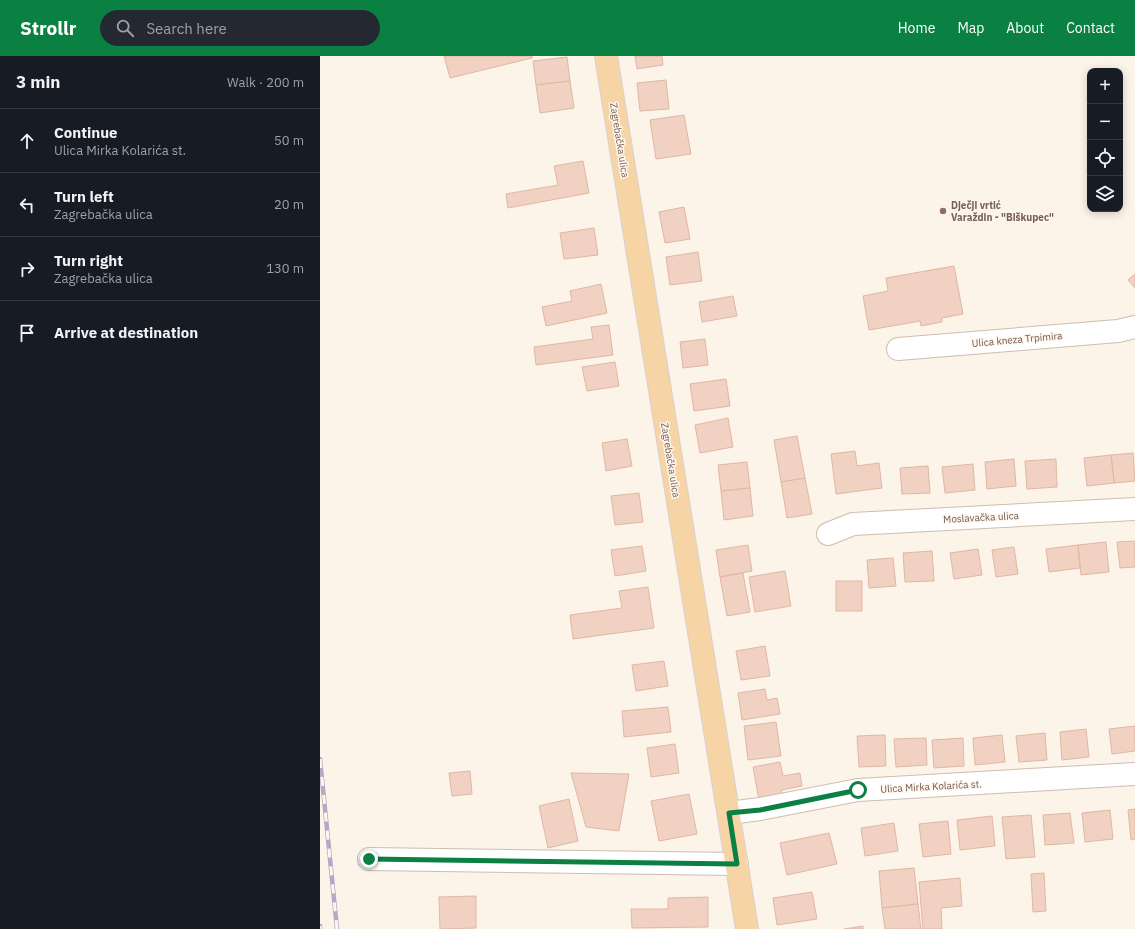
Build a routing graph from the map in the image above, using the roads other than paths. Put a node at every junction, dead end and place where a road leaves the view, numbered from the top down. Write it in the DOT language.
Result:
graph roads {
  1 [pos="606,56"];
  2 [pos="1135,327"];
  3 [pos="898,349"];
  4 [pos="1135,509"];
  5 [pos="828,534"];
  6 [pos="1135,774"];
  7 [pos="729,813"];
  8 [pos="369,859"];
  9 [pos="737,864"];
  10 [pos="747,929"];
  1 -- 7 [label="main road, Zagrebačka ulica"];
  2 -- 3 [label="street, Ulica kneza Trpimira"];
  4 -- 5 [label="street, Moslavačka ulica"];
  6 -- 7 [label="street, Ulica Mirka Kolarića st."];
  7 -- 9 [label="main road, Zagrebačka ulica"];
  8 -- 9 [label="street"];
  9 -- 10 [label="main road, Zagrebačka ulica"];
}
